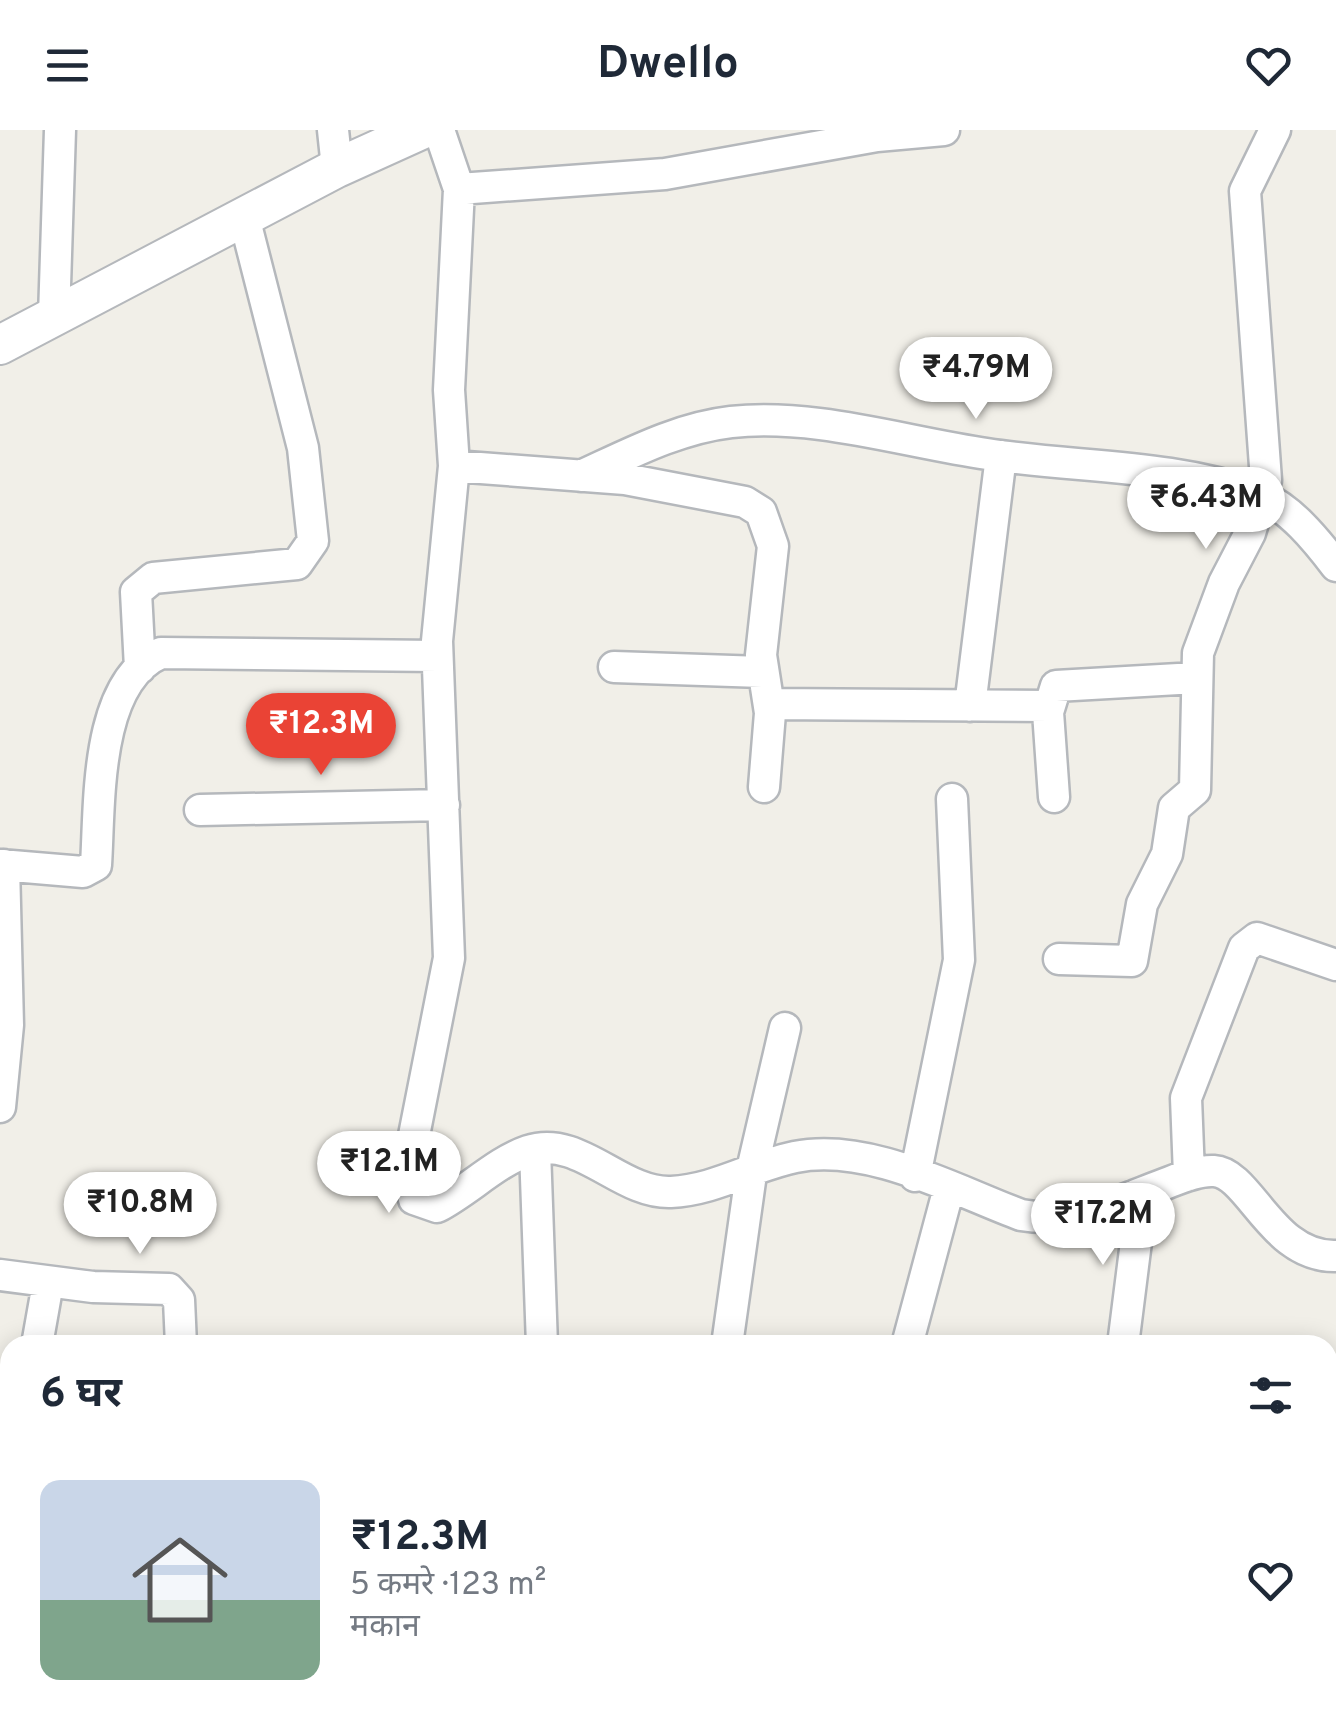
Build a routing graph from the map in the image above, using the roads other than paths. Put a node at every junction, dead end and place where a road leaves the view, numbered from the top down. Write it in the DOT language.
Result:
graph roads {
  1 [pos="60,130"];
  2 [pos="333,130"];
  3 [pos="421,130"];
  4 [pos="439,130"];
  5 [pos="944,130"];
  6 [pos="1274,130"];
  7 [pos="337,168"];
  8 [pos="459,189"];
  9 [pos="244,217"];
  10 [pos="54,317"];
  11 [pos="0,344"];
  12 [pos="1001,456"];
  13 [pos="454,466"];
  14 [pos="581,476"];
  15 [pos="1262,496"];
  16 [pos="1331,551"];
  17 [pos="438,656"];
  18 [pos="614,666"];
  19 [pos="140,668"];
  20 [pos="762,672"];
  21 [pos="1196,678"];
  22 [pos="769,704"];
  23 [pos="970,706"];
  24 [pos="1049,706"];
  25 [pos="764,787"];
  26 [pos="1054,797"];
  27 [pos="952,799"];
  28 [pos="444,806"];
  29 [pos="200,810"];
  30 [pos="2,865"];
  31 [pos="1058,959"];
  32 [pos="1336,965"];
  33 [pos="786,1028"];
  34 [pos="0,1107"];
  35 [pos="536,1150"];
  36 [pos="751,1174"];
  37 [pos="1189,1175"];
  38 [pos="915,1176"];
  39 [pos="949,1188"];
  40 [pos="1136,1195"];
  41 [pos="1336,1256"];
  42 [pos="0,1275"];
  43 [pos="48,1283"];
  44 [pos="39,1335"];
  45 [pos="180,1335"];
  46 [pos="542,1335"];
  47 [pos="729,1335"];
  48 [pos="909,1335"];
  49 [pos="1124,1335"];
  1 -- 10 [label="street"];
  2 -- 7 [label="street"];
  3 -- 7 [label="street"];
  4 -- 8 [label="street"];
  5 -- 8 [label="street"];
  6 -- 15 [label="street"];
  7 -- 9 [label="street"];
  8 -- 13 [label="street"];
  9 -- 10 [label="street"];
  9 -- 19 [label="street"];
  10 -- 11 [label="street"];
  12 -- 14 [label="street"];
  12 -- 15 [label="street"];
  12 -- 23 [label="street"];
  13 -- 14 [label="street"];
  13 -- 17 [label="street"];
  14 -- 20 [label="street"];
  15 -- 16 [label="street"];
  15 -- 21 [label="street"];
  17 -- 19 [label="street"];
  17 -- 28 [label="street"];
  18 -- 20 [label="street"];
  19 -- 30 [label="street"];
  20 -- 22 [label="street"];
  21 -- 24 [label="street"];
  21 -- 31 [label="street"];
  22 -- 23 [label="street"];
  22 -- 25 [label="street"];
  23 -- 24 [label="street"];
  24 -- 26 [label="street"];
  27 -- 38 [label="street"];
  28 -- 29 [label="street"];
  28 -- 35 [label="street"];
  30 -- 34 [label="street"];
  32 -- 37 [label="street"];
  33 -- 36 [label="street"];
  35 -- 36 [label="street"];
  35 -- 46 [label="street"];
  36 -- 38 [label="street"];
  36 -- 47 [label="street"];
  37 -- 40 [label="street"];
  37 -- 41 [label="street"];
  38 -- 39 [label="street"];
  39 -- 40 [label="street"];
  39 -- 48 [label="street"];
  40 -- 49 [label="street"];
  42 -- 43 [label="street"];
  43 -- 44 [label="street"];
  43 -- 45 [label="street"];
}
